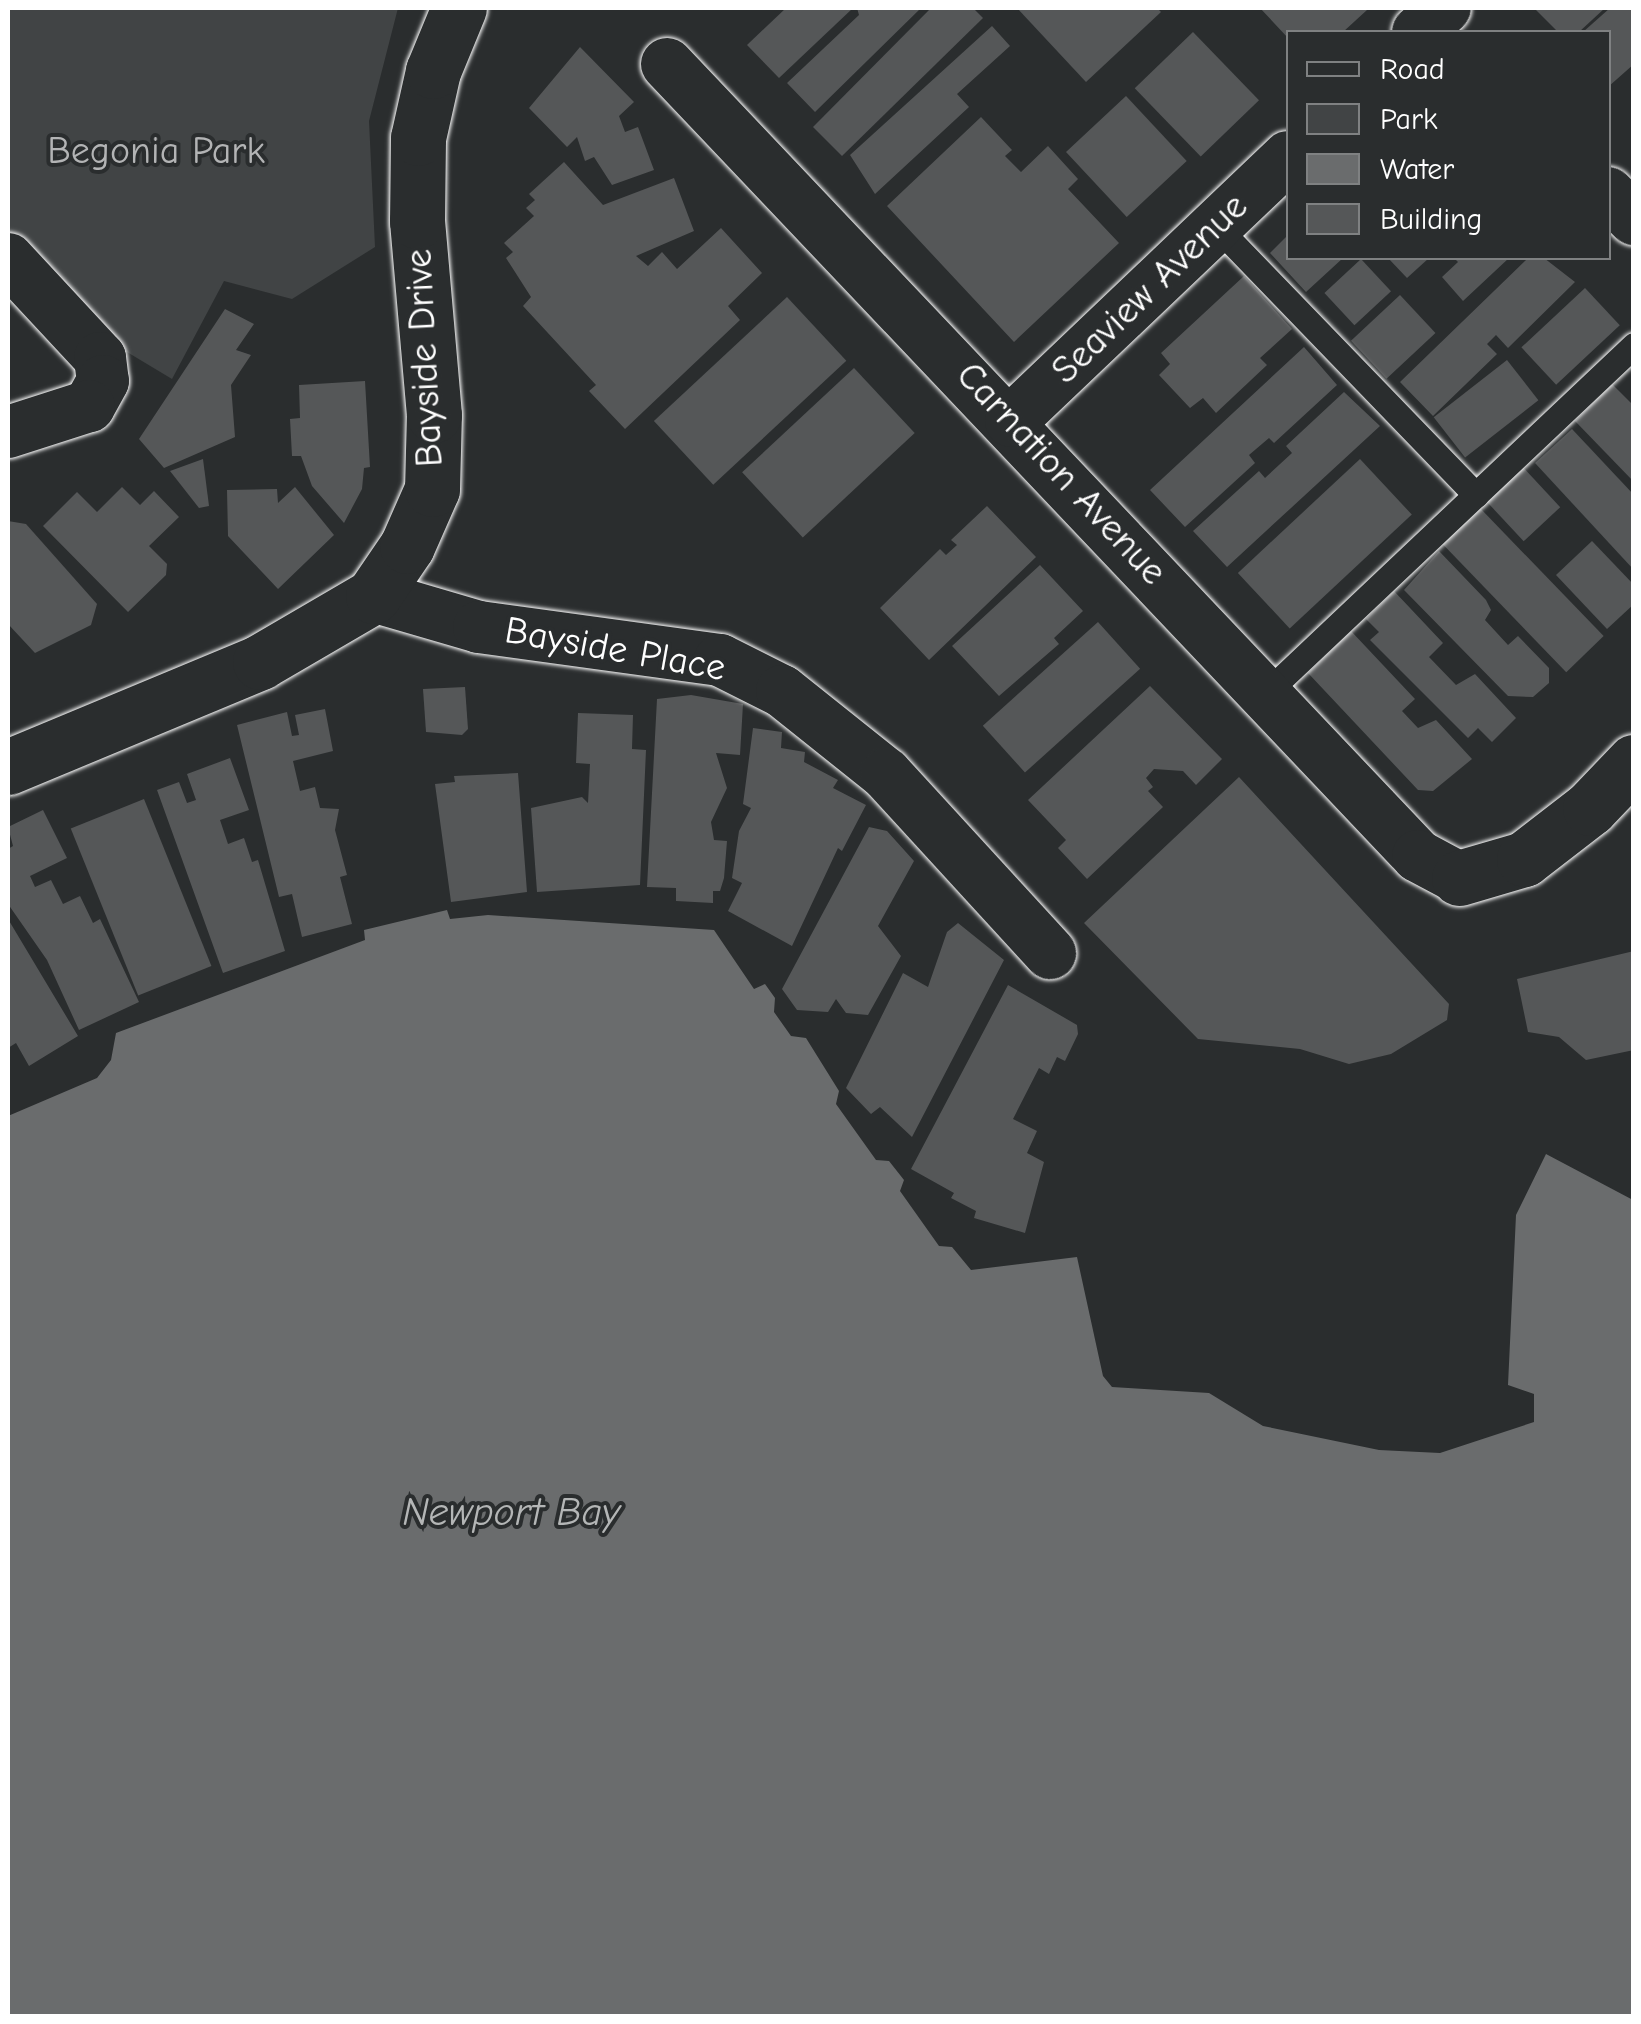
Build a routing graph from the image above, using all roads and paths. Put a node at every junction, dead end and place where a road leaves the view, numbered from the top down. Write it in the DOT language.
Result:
graph roads {
  1 [pos="459,8"];
  2 [pos="666,64"];
  3 [pos="1286,159"];
  4 [pos="1611,195"];
  5 [pos="1634,219"];
  6 [pos="1216,226"];
  7 [pos="8,259"];
  8 [pos="1634,346"];
  9 [pos="1011,420"];
  10 [pos="8,432"];
  11 [pos="1476,495"];
  12 [pos="373,596"];
  13 [pos="1266,693"];
  14 [pos="8,767"];
  15 [pos="1630,774"];
  16 [pos="1459,878"];
  17 [pos="1050,953"];
  1 -- 12 [label="main road, Bayside Drive"];
  2 -- 9 [label="street, Carnation Avenue"];
  3 -- 6 [label="street, Seaview Avenue"];
  4 -- 5 [label="street"];
  6 -- 9 [label="street, Seaview Avenue"];
  6 -- 11 [label="lane"];
  7 -- 10 [label="street"];
  8 -- 11 [label="lane"];
  9 -- 13 [label="street, Carnation Avenue"];
  11 -- 13 [label="lane"];
  12 -- 14 [label="main road, Bayside Drive"];
  12 -- 17 [label="street, Bayside Place"];
  13 -- 16 [label="street, Carnation Avenue"];
  15 -- 16 [label="main road"];
}
